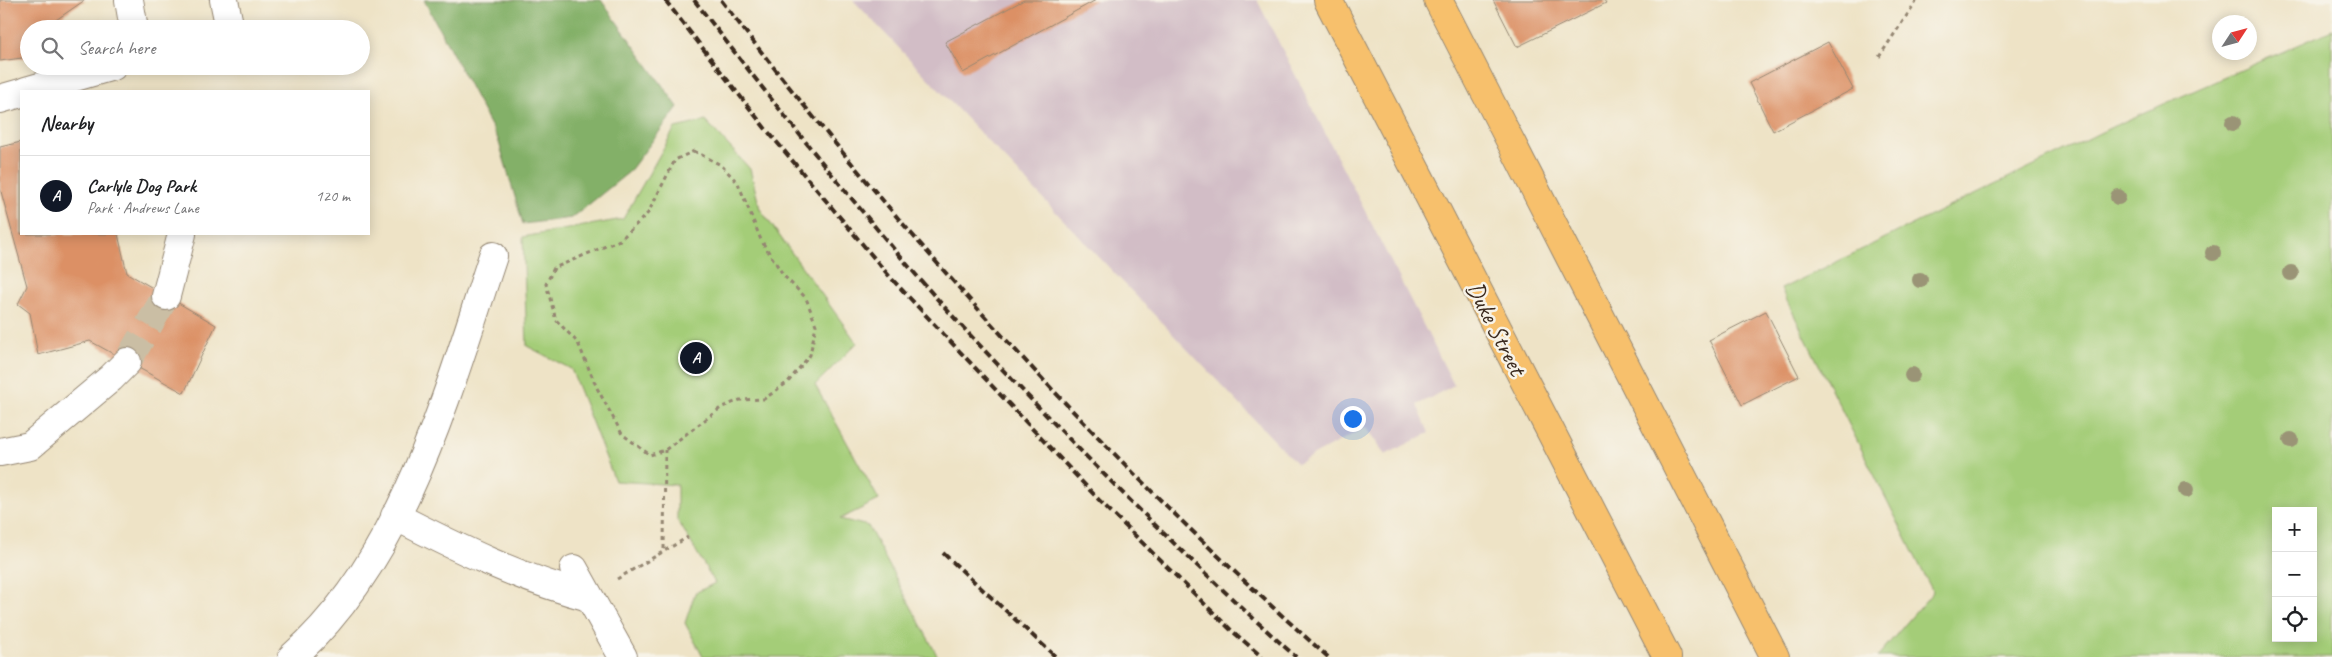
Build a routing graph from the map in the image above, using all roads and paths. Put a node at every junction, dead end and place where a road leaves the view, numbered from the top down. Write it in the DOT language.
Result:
graph roads {
  1 [pos="129,0"];
  2 [pos="224,0"];
  3 [pos="1328,0"];
  4 [pos="1438,0"];
  5 [pos="1917,0"];
  6 [pos="132,20"];
  7 [pos="228,20"];
  8 [pos="1879,57"];
  9 [pos="82,75"];
  10 [pos="29,90"];
  11 [pos="20,93"];
  12 [pos="0,99"];
  13 [pos="182,235"];
  14 [pos="493,256"];
  15 [pos="166,296"];
  16 [pos="127,362"];
  17 [pos="665,450"];
  18 [pos="0,452"];
  19 [pos="395,516"];
  20 [pos="688,536"];
  21 [pos="664,550"];
  22 [pos="574,569"];
  23 [pos="589,597"];
  24 [pos="292,657"];
  25 [pos="623,657"];
  26 [pos="1666,657"];
  27 [pos="1775,657"];
  1 -- 6 [label="street"];
  2 -- 7 [label="street"];
  3 -- 26 [label="main road, Duke Street"];
  4 -- 27 [label="main road"];
  5 -- 8 [label="path"];
  9 -- 10 [label="street"];
  11 -- 12 [label="street"];
  13 -- 15 [label="street"];
  14 -- 19 [label="street"];
  16 -- 18 [label="street"];
  17 -- 17 [label="path"];
  17 -- 21 [label="path"];
  19 -- 23 [label="street"];
  19 -- 24 [label="street"];
  20 -- 21 [label="path"];
  21 -- 23 [label="path"];
  22 -- 23 [label="street"];
  23 -- 25 [label="street"];
}
